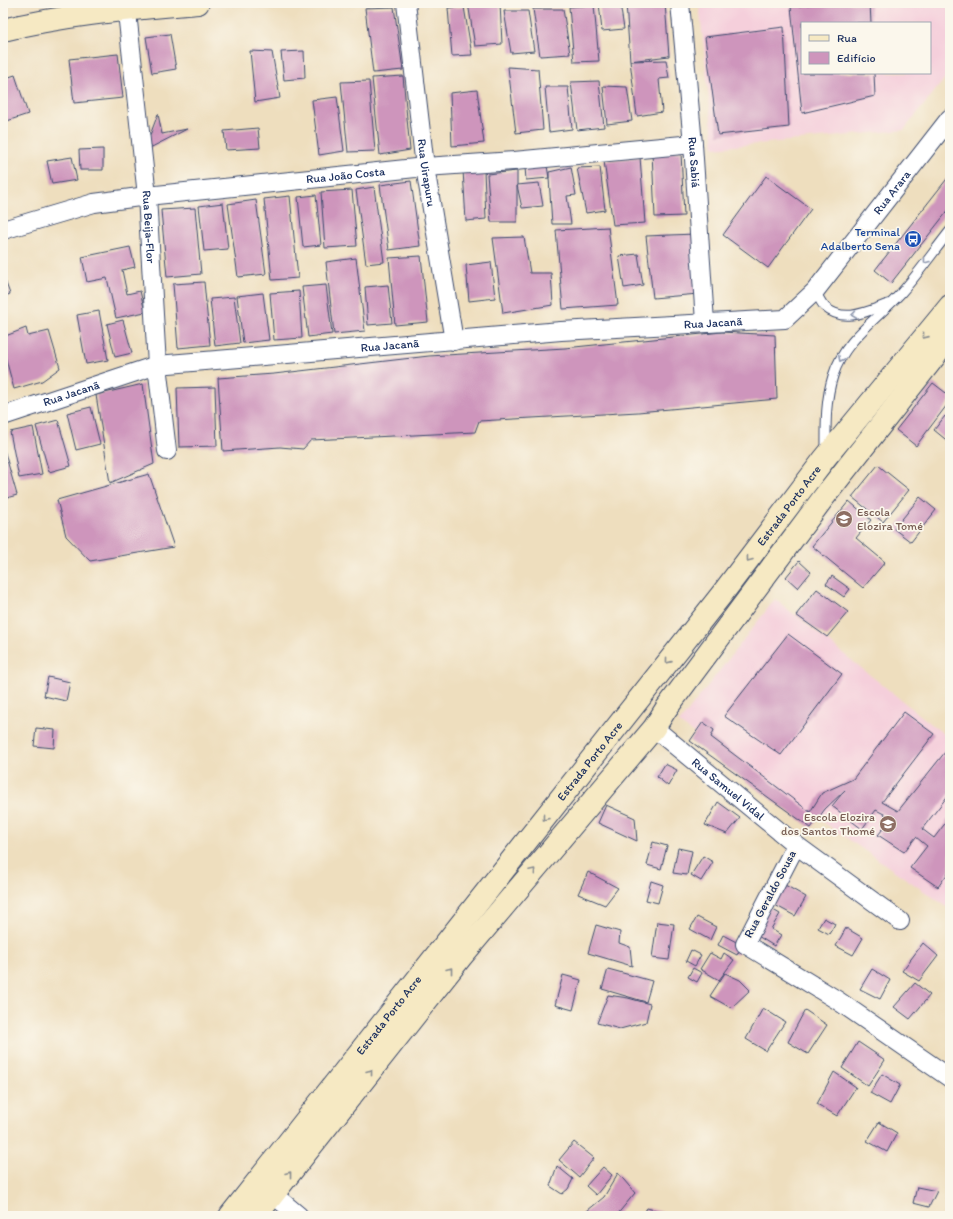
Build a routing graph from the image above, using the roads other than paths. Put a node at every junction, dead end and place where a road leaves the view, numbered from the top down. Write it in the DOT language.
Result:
graph roads {
  1 [pos="198,3"];
  2 [pos="406,3"];
  3 [pos="680,3"];
  4 [pos="126,6"];
  5 [pos="3,30"];
  6 [pos="950,118"];
  7 [pos="693,144"];
  8 [pos="425,167"];
  9 [pos="147,196"];
  10 [pos="3,230"];
  11 [pos="950,231"];
  12 [pos="815,291"];
  13 [pos="891,303"];
  14 [pos="950,306"];
  15 [pos="785,319"];
  16 [pos="705,322"];
  17 [pos="950,337"];
  18 [pos="454,341"];
  19 [pos="157,365"];
  20 [pos="3,416"];
  21 [pos="167,451"];
  22 [pos="826,458"];
  23 [pos="654,728"];
  24 [pos="796,845"];
  25 [pos="900,921"];
  26 [pos="950,1078"];
  27 [pos="265,1188"];
  28 [pos="230,1216"];
  29 [pos="256,1216"];
  30 [pos="299,1216"];
  1 -- 4 [label="main road"];
  2 -- 8 [label="street, Rua Uirapuru"];
  3 -- 7 [label="street, Rua Sabiá"];
  4 -- 5 [label="main road"];
  4 -- 9 [label="street, Rua Beija-Flor"];
  6 -- 12 [label="street, Rua Arara"];
  7 -- 8 [label="street, Rua João Costa"];
  7 -- 16 [label="street, Rua Sabiá"];
  8 -- 9 [label="street, Rua João Costa"];
  8 -- 18 [label="street, Rua Uirapuru"];
  9 -- 10 [label="street, Rua João Costa"];
  9 -- 19 [label="street, Rua Beija-Flor"];
  11 -- 13 [label="lane, one-way"];
  13 -- 12 [label="lane, one-way"];
  12 -- 15 [label="street, Rua Arara"];
  13 -- 22 [label="lane, one-way"];
  14 -- 22 [label="main road, Estrada Porto Acre, one-way"];
  15 -- 16 [label="street, Rua Jacanã"];
  16 -- 18 [label="street, Rua Jacanã"];
  17 -- 23 [label="main road, Estrada Porto Acre"];
  18 -- 19 [label="street, Rua Jacanã"];
  19 -- 20 [label="street, Rua Jacanã"];
  19 -- 21 [label="street, Rua Beija-Flor"];
  22 -- 27 [label="main road, Estrada Porto Acre, one-way"];
  23 -- 24 [label="street, Rua Samuel Vidal"];
  27 -- 23 [label="main road, Estrada Porto Acre, one-way"];
  24 -- 25 [label="street, Rua Samuel Vidal"];
  24 -- 26 [label="street, Rua Geraldo Sousa"];
  27 -- 28 [label="main road, Estrada Porto Acre"];
  27 -- 29 [label="main road, Estrada Porto Acre"];
  27 -- 30 [label="street"];
}
